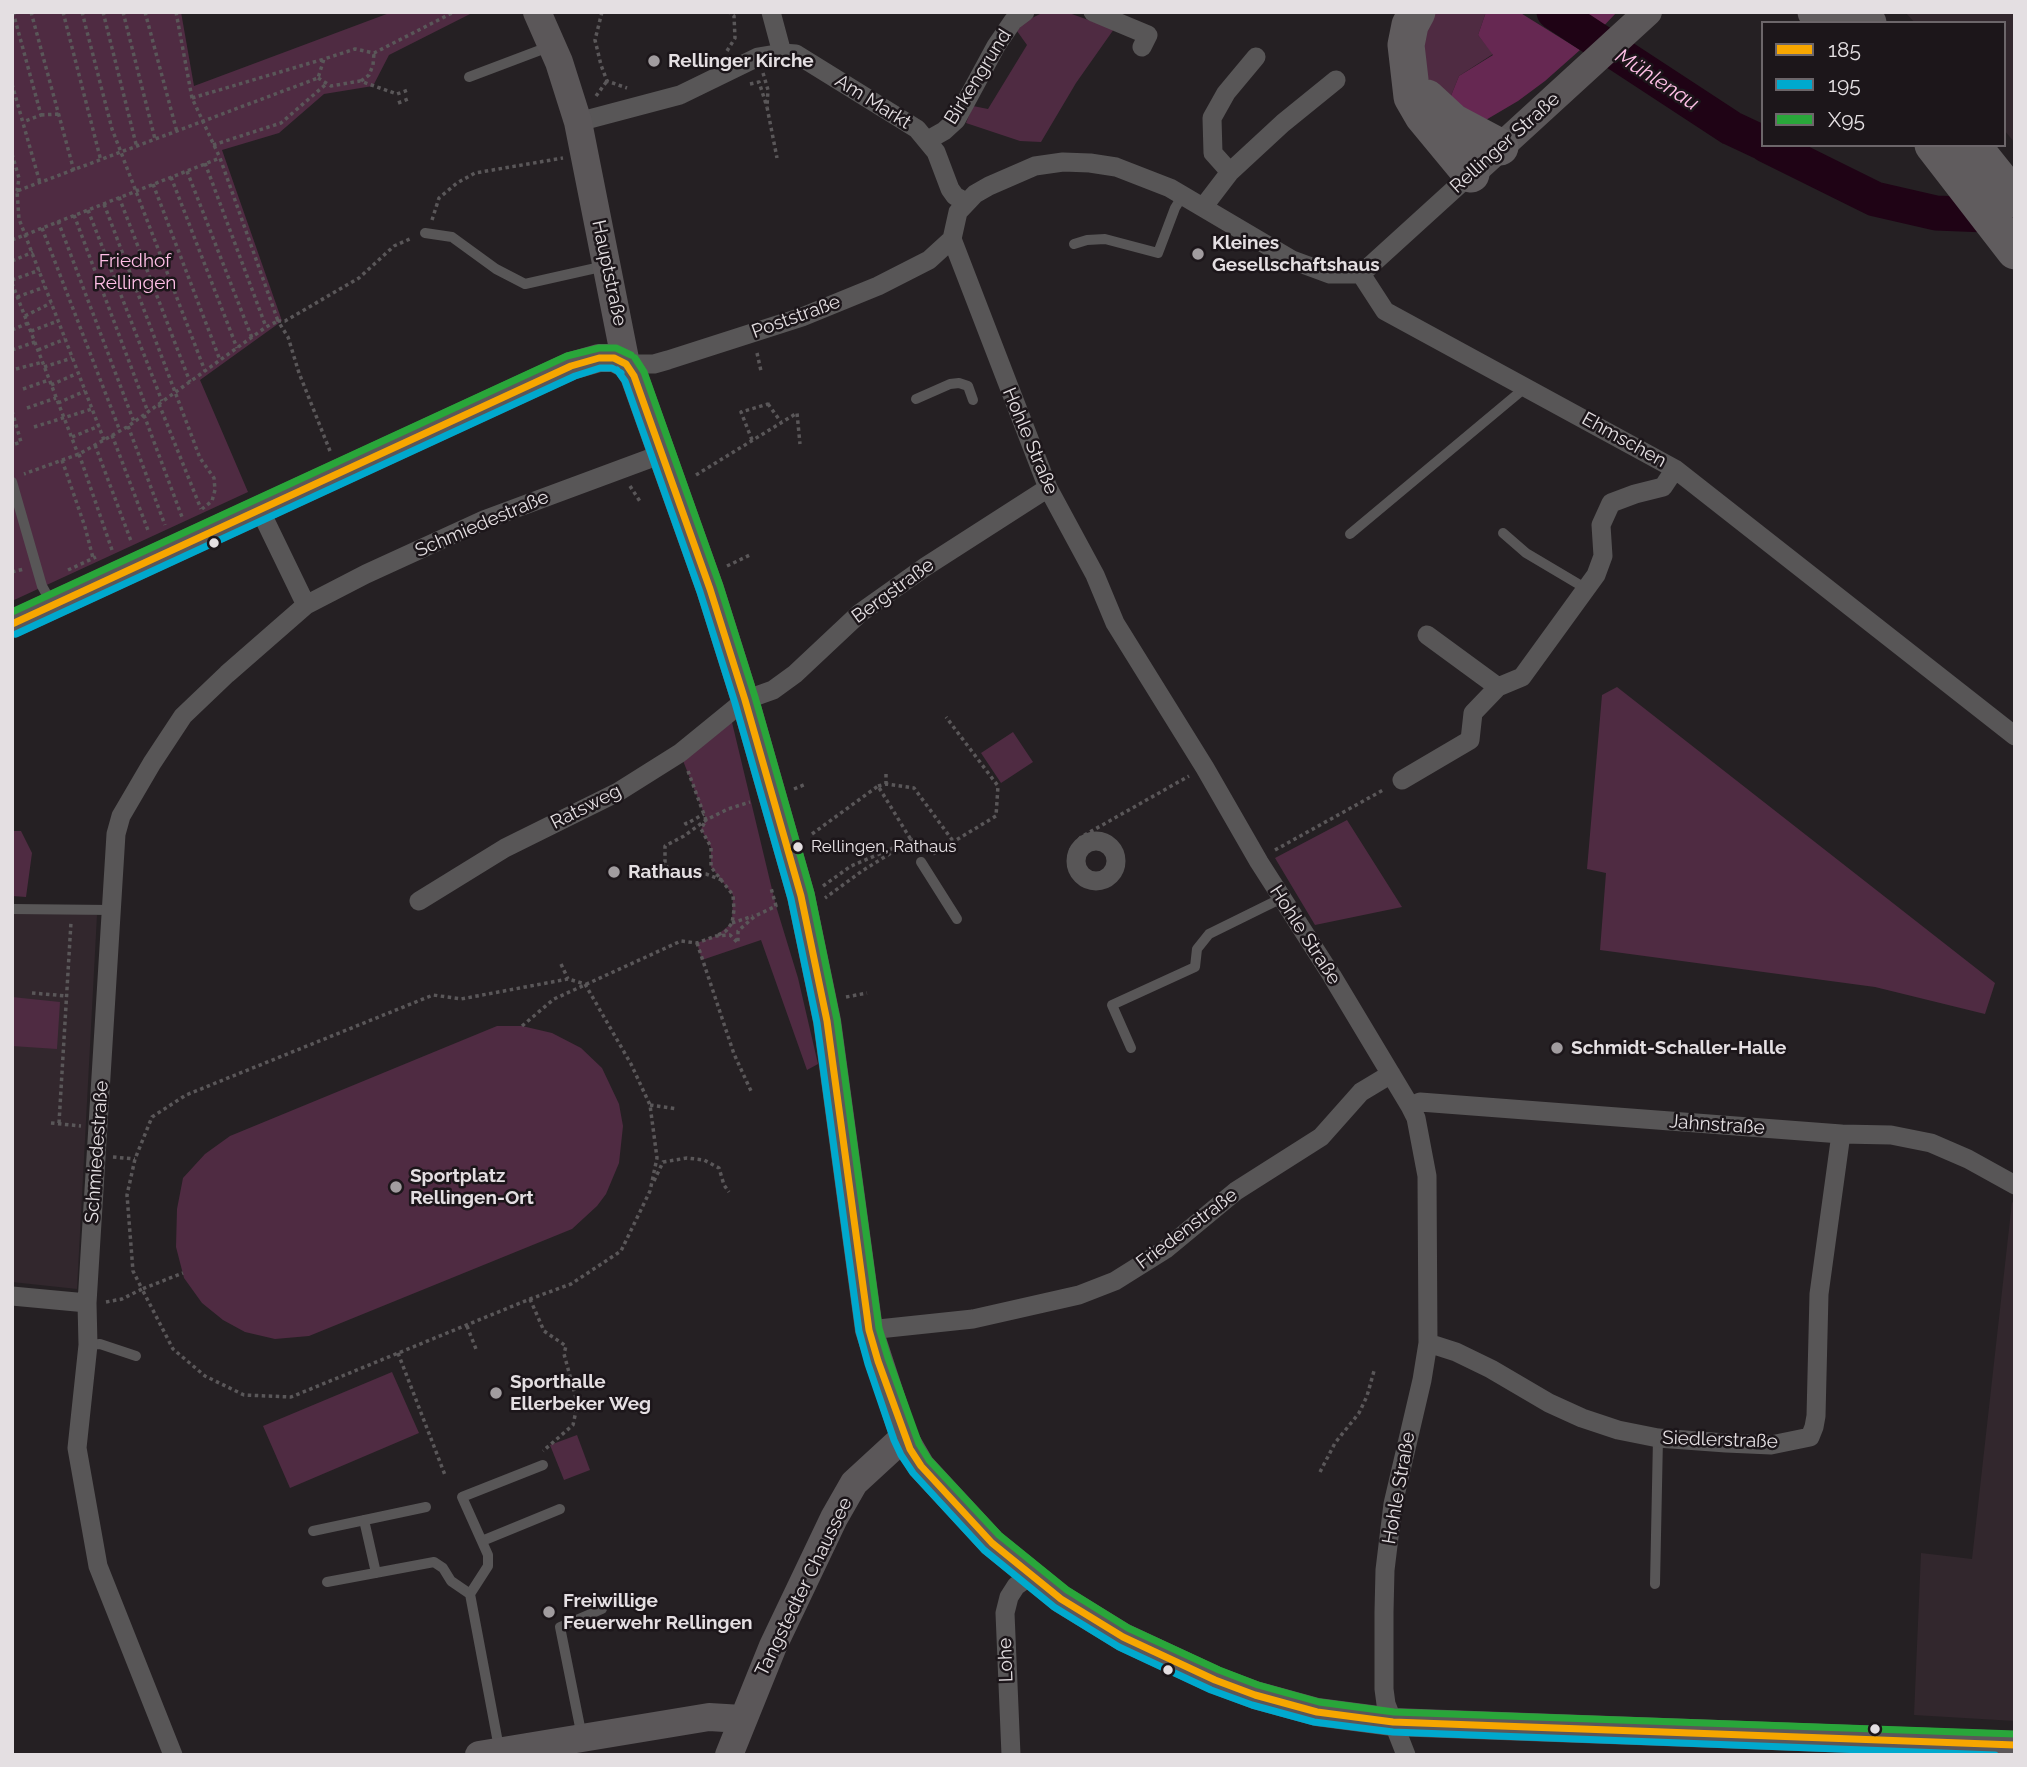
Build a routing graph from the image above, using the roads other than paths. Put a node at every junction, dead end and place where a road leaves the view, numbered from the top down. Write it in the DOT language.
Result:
graph roads {
  1 [pos="537,12"];
  2 [pos="771,12"];
  3 [pos="1026,12"];
  4 [pos="1093,12"];
  5 [pos="1417,12"];
  6 [pos="1648,12"];
  7 [pos="551,46"];
  8 [pos="1142,47"];
  9 [pos="782,53"];
  10 [pos="1256,57"];
  11 [pos="1408,72"];
  12 [pos="469,77"];
  13 [pos="1336,80"];
  14 [pos="586,111"];
  15 [pos="928,140"];
  16 [pos="1500,147"];
  17 [pos="1935,147"];
  18 [pos="1974,147"];
  19 [pos="1230,172"];
  20 [pos="1471,174"];
  21 [pos="1183,195"];
  22 [pos="2015,199"];
  23 [pos="966,202"];
  24 [pos="1204,206"];
  25 [pos="425,233"];
  26 [pos="952,239"];
  27 [pos="1074,244"];
  28 [pos="2010,244"];
  29 [pos="606,266"];
  30 [pos="1361,274"];
  31 [pos="626,364"];
  32 [pos="1526,387"];
  33 [pos="916,399"];
  34 [pos="973,400"];
  35 [pos="662,454"];
  36 [pos="1675,469"];
  37 [pos="12,481"];
  38 [pos="1048,488"];
  39 [pos="260,510"];
  40 [pos="1503,533"];
  41 [pos="1350,534"];
  42 [pos="1586,587"];
  43 [pos="53,605"];
  44 [pos="306,605"];
  45 [pos="12,624"];
  46 [pos="1427,635"];
  47 [pos="1498,687"];
  48 [pos="745,700"];
  49 [pos="2015,736"];
  50 [pos="1402,780"];
  51 [pos="921,862"];
  52 [pos="1282,898"];
  53 [pos="419,901"];
  54 [pos="12,909"];
  55 [pos="111,910"];
  56 [pos="957,919"];
  57 [pos="1131,1048"];
  58 [pos="1391,1074"];
  59 [pos="1410,1106"];
  60 [pos="1841,1135"];
  61 [pos="2015,1185"];
  62 [pos="12,1296"];
  63 [pos="87,1303"];
  64 [pos="869,1330"];
  65 [pos="1428,1343"];
  66 [pos="88,1345"];
  67 [pos="136,1356"];
  68 [pos="904,1437"];
  69 [pos="1658,1438"];
  70 [pos="543,1465"];
  71 [pos="426,1507"];
  72 [pos="560,1508"];
  73 [pos="365,1520"];
  74 [pos="313,1531"];
  75 [pos="482,1541"];
  76 [pos="376,1573"];
  77 [pos="1030,1576"];
  78 [pos="327,1583"];
  79 [pos="1655,1584"];
  80 [pos="470,1594"];
  81 [pos="602,1609"];
  82 [pos="742,1719"];
  83 [pos="1393,1722"];
  84 [pos="582,1737"];
  85 [pos="2015,1745"];
  86 [pos="490,1753"];
  87 [pos="173,1755"];
  88 [pos="729,1755"];
  89 [pos="1011,1755"];
  90 [pos="1406,1755"];
  1 -- 7 [label="main road, Hauptstraße"];
  2 -- 9 [label="street"];
  3 -- 15 [label="street, Birkengrund"];
  4 -- 8 [label="street"];
  5 -- 11 [label="highway"];
  6 -- 16 [label="main road, Rellinger Straße"];
  7 -- 12 [label="lane"];
  7 -- 14 [label="main road, Hauptstraße"];
  9 -- 14 [label="street"];
  9 -- 15 [label="street, Am Markt"];
  10 -- 19 [label="street"];
  11 -- 16 [label="highway"];
  11 -- 20 [label="highway"];
  13 -- 19 [label="street"];
  14 -- 29 [label="main road, Hauptstraße"];
  15 -- 23 [label="street, Am Markt"];
  16 -- 20 [label="main road, Rellinger Straße"];
  17 -- 28 [label="highway"];
  18 -- 22 [label="highway"];
  19 -- 24 [label="street"];
  20 -- 30 [label="street, Rellinger Straße"];
  21 -- 23 [label="street"];
  21 -- 24 [label="street"];
  21 -- 27 [label="lane"];
  23 -- 26 [label="street"];
  24 -- 30 [label="street"];
  25 -- 29 [label="lane"];
  26 -- 31 [label="street, Poststraße"];
  26 -- 38 [label="street, Hohle Straße"];
  29 -- 31 [label="main road, Hauptstraße"];
  30 -- 32 [label="street, Ehmschen"];
  31 -- 35 [label="main road, Hauptstraße"];
  31 -- 39 [label="main road"];
  32 -- 36 [label="street, Ehmschen"];
  32 -- 41 [label="lane"];
  33 -- 34 [label="lane"];
  35 -- 44 [label="street, Schmiedestraße"];
  35 -- 48 [label="main road, Hauptstraße"];
  36 -- 42 [label="street"];
  36 -- 49 [label="street, Ehmschen"];
  37 -- 43 [label="lane"];
  38 -- 48 [label="street, Bergstraße"];
  38 -- 52 [label="street, Hohle Straße"];
  39 -- 43 [label="main road"];
  39 -- 44 [label="street"];
  40 -- 42 [label="lane"];
  42 -- 47 [label="street"];
  43 -- 45 [label="main road"];
  44 -- 55 [label="street, Schmiedestraße"];
  46 -- 47 [label="street"];
  47 -- 50 [label="street"];
  48 -- 53 [label="street, Ratsweg"];
  48 -- 64 [label="main road, Hauptstraße"];
  51 -- 56 [label="lane"];
  52 -- 57 [label="lane"];
  52 -- 58 [label="street, Hohle Straße"];
  54 -- 55 [label="lane"];
  55 -- 63 [label="street, Schmiedestraße"];
  58 -- 59 [label="street, Hohle Straße"];
  58 -- 64 [label="street, Friedenstraße"];
  59 -- 60 [label="street, Jahnstraße"];
  59 -- 65 [label="street, Hohle Straße"];
  60 -- 61 [label="street, Jahnstraße"];
  60 -- 69 [label="street, Siedlerstraße"];
  62 -- 63 [label="street"];
  63 -- 66 [label="street, Schmiedestraße"];
  64 -- 68 [label="main road, Hauptstraße"];
  65 -- 69 [label="street, Siedlerstraße"];
  65 -- 83 [label="street, Hohle Straße"];
  66 -- 67 [label="lane"];
  66 -- 87 [label="street, Schmiedestraße"];
  68 -- 77 [label="main road, Hauptstraße"];
  68 -- 82 [label="main road, Tangstedter Chaussee"];
  69 -- 79 [label="lane"];
  70 -- 75 [label="lane"];
  71 -- 73 [label="lane"];
  72 -- 75 [label="lane"];
  73 -- 74 [label="lane"];
  73 -- 76 [label="lane"];
  75 -- 80 [label="lane"];
  76 -- 78 [label="lane"];
  76 -- 80 [label="lane"];
  77 -- 83 [label="main road, Hauptstraße"];
  77 -- 89 [label="street, Lohe"];
  80 -- 86 [label="lane"];
  81 -- 84 [label="lane"];
  82 -- 84 [label="main road"];
  82 -- 88 [label="main road, Tangstedter Chaussee"];
  83 -- 85 [label="main road, Hauptstraße"];
  83 -- 90 [label="street, Hohle Straße"];
  84 -- 86 [label="main road"];
}
